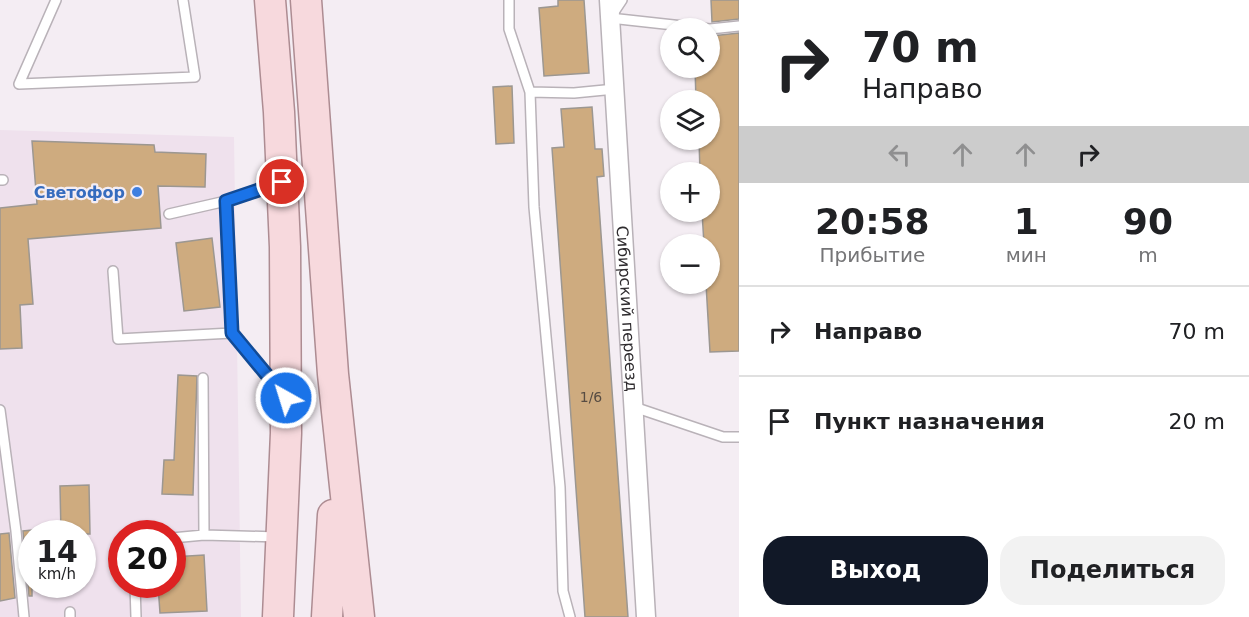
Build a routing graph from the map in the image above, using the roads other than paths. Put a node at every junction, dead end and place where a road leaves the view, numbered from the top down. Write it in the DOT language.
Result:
graph roads {
  1 [pos="56,0"];
  2 [pos="183,0"];
  3 [pos="270,0"];
  4 [pos="306,0"];
  5 [pos="509,0"];
  6 [pos="609,0"];
  7 [pos="622,0"];
  8 [pos="610,18"];
  9 [pos="739,26"];
  10 [pos="615,89"];
  11 [pos="530,92"];
  12 [pos="282,182"];
  13 [pos="226,201"];
  14 [pos="169,214"];
  15 [pos="113,271"];
  16 [pos="232,333"];
  17 [pos="333,374"];
  18 [pos="203,378"];
  19 [pos="286,398"];
  20 [pos="634,406"];
  21 [pos="0,410"];
  22 [pos="739,437"];
  23 [pos="204,535"];
  24 [pos="186,537"];
  25 [pos="283,537"];
  26 [pos="135,598"];
  27 [pos="24,617"];
  28 [pos="136,617"];
  29 [pos="278,617"];
  30 [pos="327,617"];
  31 [pos="359,617"];
  32 [pos="570,617"];
  33 [pos="646,617"];
  1 -- 2 [label="lane"];
  3 -- 12 [label="main road"];
  4 -- 17 [label="main road"];
  5 -- 11 [label="lane"];
  6 -- 8 [label="street, Сибирский переезд"];
  7 -- 8 [label="lane"];
  8 -- 9 [label="lane"];
  8 -- 10 [label="street, Сибирский переезд"];
  10 -- 11 [label="lane"];
  10 -- 20 [label="street, Сибирский переезд"];
  11 -- 32 [label="lane"];
  12 -- 13 [label="lane"];
  12 -- 19 [label="main road"];
  13 -- 14 [label="lane"];
  13 -- 16 [label="lane"];
  15 -- 16 [label="lane"];
  16 -- 19 [label="lane"];
  17 -- 30 [label="main road"];
  17 -- 31 [label="main road"];
  18 -- 23 [label="lane"];
  19 -- 25 [label="main road"];
  20 -- 22 [label="lane"];
  20 -- 33 [label="street, Сибирский переезд"];
  21 -- 27 [label="lane"];
  23 -- 24 [label="lane"];
  23 -- 25 [label="lane"];
  25 -- 29 [label="main road"];
  26 -- 28 [label="lane"];
}
